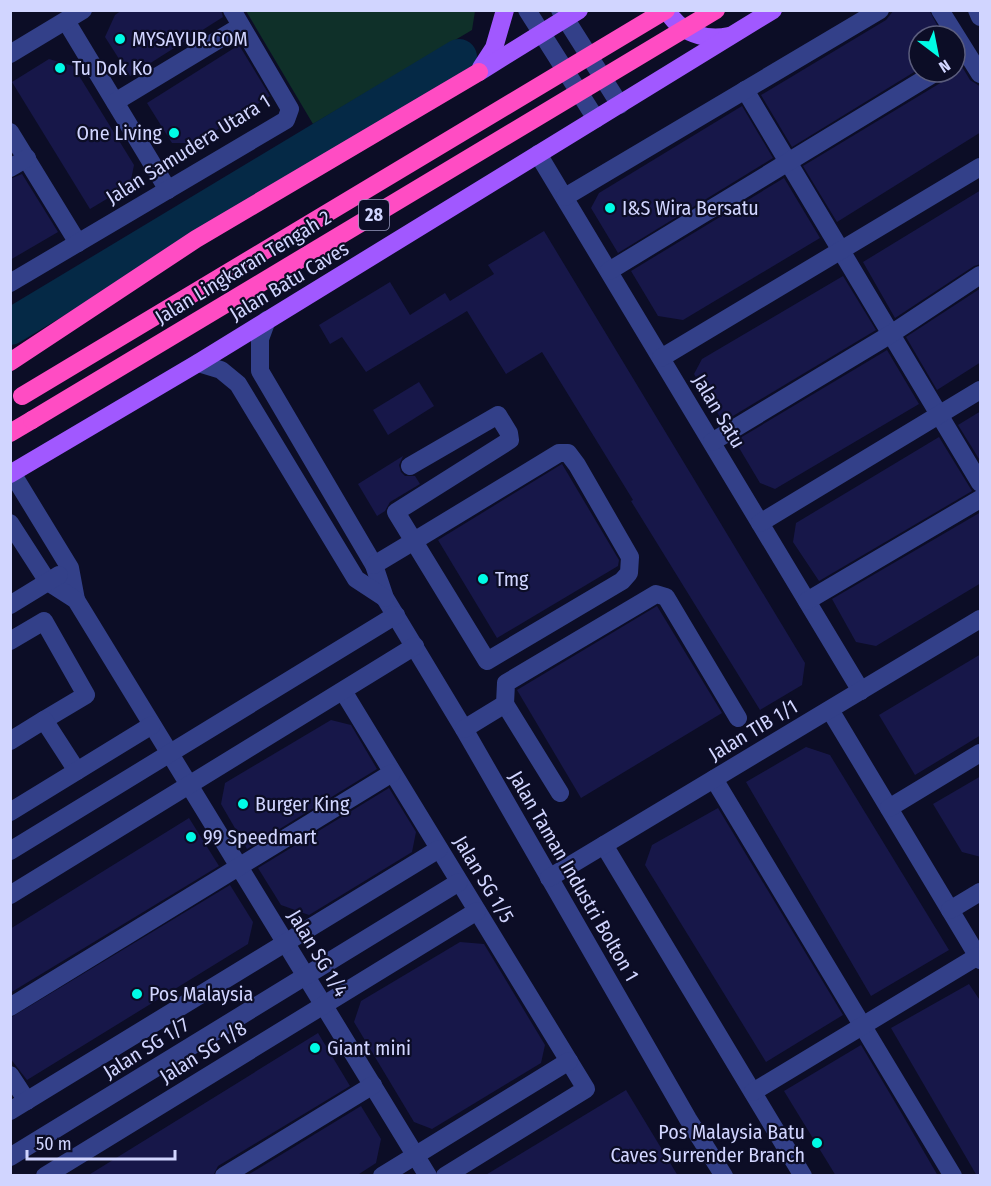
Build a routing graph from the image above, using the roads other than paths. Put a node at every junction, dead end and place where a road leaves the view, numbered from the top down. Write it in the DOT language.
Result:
graph roads {
  1 [pos="83,10"];
  2 [pos="505,10"];
  3 [pos="527,10"];
  4 [pos="667,10"];
  5 [pos="716,10"];
  6 [pos="773,10"];
  7 [pos="880,10"];
  8 [pos="940,10"];
  9 [pos="977,10"];
  10 [pos="568,13"];
  11 [pos="980,16"];
  12 [pos="236,18"];
  13 [pos="66,21"];
  14 [pos="947,24"];
  15 [pos="541,34"];
  16 [pos="733,35"];
  17 [pos="10,54"];
  18 [pos="967,61"];
  19 [pos="479,72"];
  20 [pos="981,74"];
  21 [pos="916,84"];
  22 [pos="745,90"];
  23 [pos="115,102"];
  24 [pos="620,105"];
  25 [pos="597,119"];
  26 [pos="10,132"];
  27 [pos="538,154"];
  28 [pos="27,158"];
  29 [pos="788,162"];
  30 [pos="981,167"];
  31 [pos="10,168"];
  32 [pos="168,190"];
  33 [pos="565,197"];
  34 [pos="78,243"];
  35 [pos="841,250"];
  36 [pos="609,271"];
  37 [pos="981,275"];
  38 [pos="10,283"];
  39 [pos="267,320"];
  40 [pos="891,334"];
  41 [pos="661,358"];
  42 [pos="10,362"];
  43 [pos="198,363"];
  44 [pos="981,390"];
  45 [pos="16,399"];
  46 [pos="940,415"];
  47 [pos="10,433"];
  48 [pos="712,442"];
  49 [pos="410,466"];
  50 [pos="11,474"];
  51 [pos="981,483"];
  52 [pos="981,499"];
  53 [pos="10,523"];
  54 [pos="760,523"];
  55 [pos="414,541"];
  56 [pos="374,565"];
  57 [pos="70,568"];
  58 [pos="48,582"];
  59 [pos="385,598"];
  60 [pos="76,600"];
  61 [pos="807,602"];
  62 [pos="10,604"];
  63 [pos="396,615"];
  64 [pos="981,619"];
  65 [pos="10,641"];
  66 [pos="415,646"];
  67 [pos="342,691"];
  68 [pos="861,691"];
  69 [pos="505,705"];
  70 [pos="830,710"];
  71 [pos="738,718"];
  72 [pos="44,720"];
  73 [pos="152,725"];
  74 [pos="464,729"];
  75 [pos="10,741"];
  76 [pos="170,753"];
  77 [pos="981,753"];
  78 [pos="77,771"];
  79 [pos="392,772"];
  80 [pos="714,779"];
  81 [pos="189,785"];
  82 [pos="560,793"];
  83 [pos="889,808"];
  84 [pos="11,811"];
  85 [pos="604,845"];
  86 [pos="439,849"];
  87 [pos="10,851"];
  88 [pos="239,867"];
  89 [pos="549,878"];
  90 [pos="459,882"];
  91 [pos="981,892"];
  92 [pos="10,895"];
  93 [pos="950,910"];
  94 [pos="477,911"];
  95 [pos="285,943"];
  96 [pos="979,958"];
  97 [pos="306,976"];
  98 [pos="323,1005"];
  99 [pos="10,1007"];
  100 [pos="863,1026"];
  101 [pos="569,1061"];
  102 [pos="10,1074"];
  103 [pos="373,1085"];
  104 [pos="753,1092"];
  105 [pos="27,1101"];
  106 [pos="10,1111"];
  107 [pos="416,1155"];
  108 [pos="10,1157"];
  109 [pos="68,1170"];
  110 [pos="45,1176"];
  111 [pos="225,1176"];
  112 [pos="382,1176"];
  113 [pos="428,1176"];
  114 [pos="445,1176"];
  115 [pos="724,1176"];
  116 [pos="803,1176"];
  117 [pos="953,1176"];
  1 -- 13 [label="street"];
  2 -- 19 [label="main road"];
  3 -- 15 [label="street"];
  4 -- 16 [label="main road"];
  4 -- 45 [label="highway, Jalan Lingkaran Tengah 2 / 28, bridge"];
  5 -- 47 [label="highway, Jalan Lingkaran Tengah 2 / 28, bridge"];
  6 -- 16 [label="main road, Jalan Batu Caves"];
  7 -- 22 [label="street"];
  8 -- 14 [label="street"];
  9 -- 11 [label="street"];
  10 -- 15 [label="main road"];
  10 -- 24 [label="street"];
  12 -- 23 [label="street"];
  12 -- 32 [label="street, Jalan Samudera Utara 1"];
  13 -- 17 [label="street"];
  13 -- 23 [label="street"];
  15 -- 19 [label="main road"];
  15 -- 25 [label="street"];
  16 -- 24 [label="main road, Jalan Batu Caves"];
  18 -- 20 [label="street"];
  19 -- 42 [label="highway"];
  21 -- 29 [label="street"];
  22 -- 29 [label="street"];
  22 -- 33 [label="street"];
  23 -- 32 [label="street"];
  24 -- 25 [label="main road, Jalan Batu Caves"];
  25 -- 27 [label="main road, Jalan Batu Caves"];
  26 -- 28 [label="street"];
  27 -- 33 [label="street, Jalan Satu"];
  27 -- 39 [label="main road, Jalan Batu Caves"];
  28 -- 31 [label="street"];
  28 -- 34 [label="street"];
  29 -- 35 [label="street"];
  29 -- 36 [label="street"];
  30 -- 35 [label="street"];
  32 -- 34 [label="street, Jalan Samudera Utara 1"];
  33 -- 36 [label="street, Jalan Satu"];
  34 -- 38 [label="street, Jalan Samudera Utara 1"];
  35 -- 40 [label="street"];
  35 -- 41 [label="street"];
  36 -- 41 [label="street, Jalan Satu"];
  37 -- 40 [label="street"];
  39 -- 43 [label="main road, Jalan Batu Caves"];
  39 -- 56 [label="street, Jalan Taman Industri Bolton 1"];
  40 -- 46 [label="street"];
  40 -- 48 [label="street"];
  41 -- 48 [label="street, Jalan Satu"];
  43 -- 50 [label="main road, Jalan Batu Caves"];
  43 -- 59 [label="street, Jalan Taman Industri Bolton 1"];
  44 -- 46 [label="street"];
  46 -- 51 [label="street"];
  46 -- 54 [label="street"];
  48 -- 54 [label="street, Jalan Satu"];
  49 -- 55 [label="street"];
  50 -- 57 [label="street"];
  52 -- 61 [label="street"];
  53 -- 58 [label="street, Jalan SG 1/4"];
  54 -- 61 [label="street, Jalan Satu"];
  55 -- 55 [label="street"];
  55 -- 56 [label="street"];
  56 -- 59 [label="street, Jalan Taman Industri Bolton 1"];
  57 -- 58 [label="street"];
  57 -- 60 [label="street"];
  58 -- 60 [label="street, Jalan SG 1/4"];
  58 -- 62 [label="street"];
  59 -- 63 [label="street, Jalan Taman Industri Bolton 1"];
  60 -- 73 [label="street, Jalan SG 1/4"];
  61 -- 68 [label="street, Jalan Satu"];
  63 -- 66 [label="street, Jalan Taman Industri Bolton 1"];
  63 -- 76 [label="street"];
  64 -- 68 [label="street, Jalan TIB 1/1"];
  65 -- 72 [label="street"];
  66 -- 67 [label="street"];
  66 -- 74 [label="street, Jalan Taman Industri Bolton 1"];
  67 -- 79 [label="street, Jalan SG 1/5"];
  67 -- 81 [label="street"];
  68 -- 70 [label="street, Jalan TIB 1/1"];
  69 -- 71 [label="street"];
  69 -- 74 [label="street"];
  69 -- 82 [label="street"];
  70 -- 80 [label="street, Jalan TIB 1/1"];
  70 -- 83 [label="street"];
  72 -- 75 [label="street"];
  72 -- 78 [label="street"];
  73 -- 76 [label="street, Jalan SG 1/4"];
  73 -- 78 [label="street"];
  74 -- 89 [label="street, Jalan Taman Industri Bolton 1"];
  76 -- 81 [label="street, Jalan SG 1/4"];
  76 -- 87 [label="street"];
  77 -- 83 [label="street"];
  78 -- 84 [label="street"];
  79 -- 86 [label="street, Jalan SG 1/5"];
  79 -- 88 [label="street"];
  80 -- 85 [label="street, Jalan TIB 1/1"];
  80 -- 100 [label="street"];
  81 -- 88 [label="street, Jalan SG 1/4"];
  81 -- 92 [label="street"];
  83 -- 93 [label="street"];
  85 -- 89 [label="street, Jalan TIB 1/1"];
  85 -- 104 [label="street"];
  86 -- 90 [label="street, Jalan SG 1/5"];
  86 -- 95 [label="street, Jalan SG 1/7"];
  88 -- 95 [label="street, Jalan SG 1/4"];
  88 -- 99 [label="street"];
  89 -- 115 [label="street, Jalan Taman Industri Bolton 1"];
  90 -- 94 [label="street, Jalan SG 1/5"];
  90 -- 97 [label="street, Jalan SG 1/7"];
  91 -- 93 [label="street"];
  93 -- 96 [label="street"];
  94 -- 98 [label="street, Jalan SG 1/8"];
  94 -- 101 [label="street, Jalan SG 1/5"];
  95 -- 97 [label="street, Jalan SG 1/4"];
  95 -- 105 [label="street, Jalan SG 1/7"];
  96 -- 100 [label="street"];
  97 -- 98 [label="street, Jalan SG 1/4"];
  97 -- 108 [label="street, Jalan SG 1/7"];
  98 -- 103 [label="street, Jalan SG 1/4"];
  98 -- 109 [label="street, Jalan SG 1/8"];
  100 -- 104 [label="street"];
  100 -- 117 [label="street"];
  101 -- 107 [label="street"];
  101 -- 114 [label="street, Jalan SG 1/5"];
  102 -- 105 [label="street"];
  103 -- 107 [label="street, Jalan SG 1/4"];
  103 -- 111 [label="street"];
  104 -- 116 [label="street"];
  105 -- 106 [label="street, Jalan SG 1/7"];
  107 -- 112 [label="street"];
  107 -- 113 [label="street, Jalan SG 1/4"];
  109 -- 110 [label="street, Jalan SG 1/8"];
}
